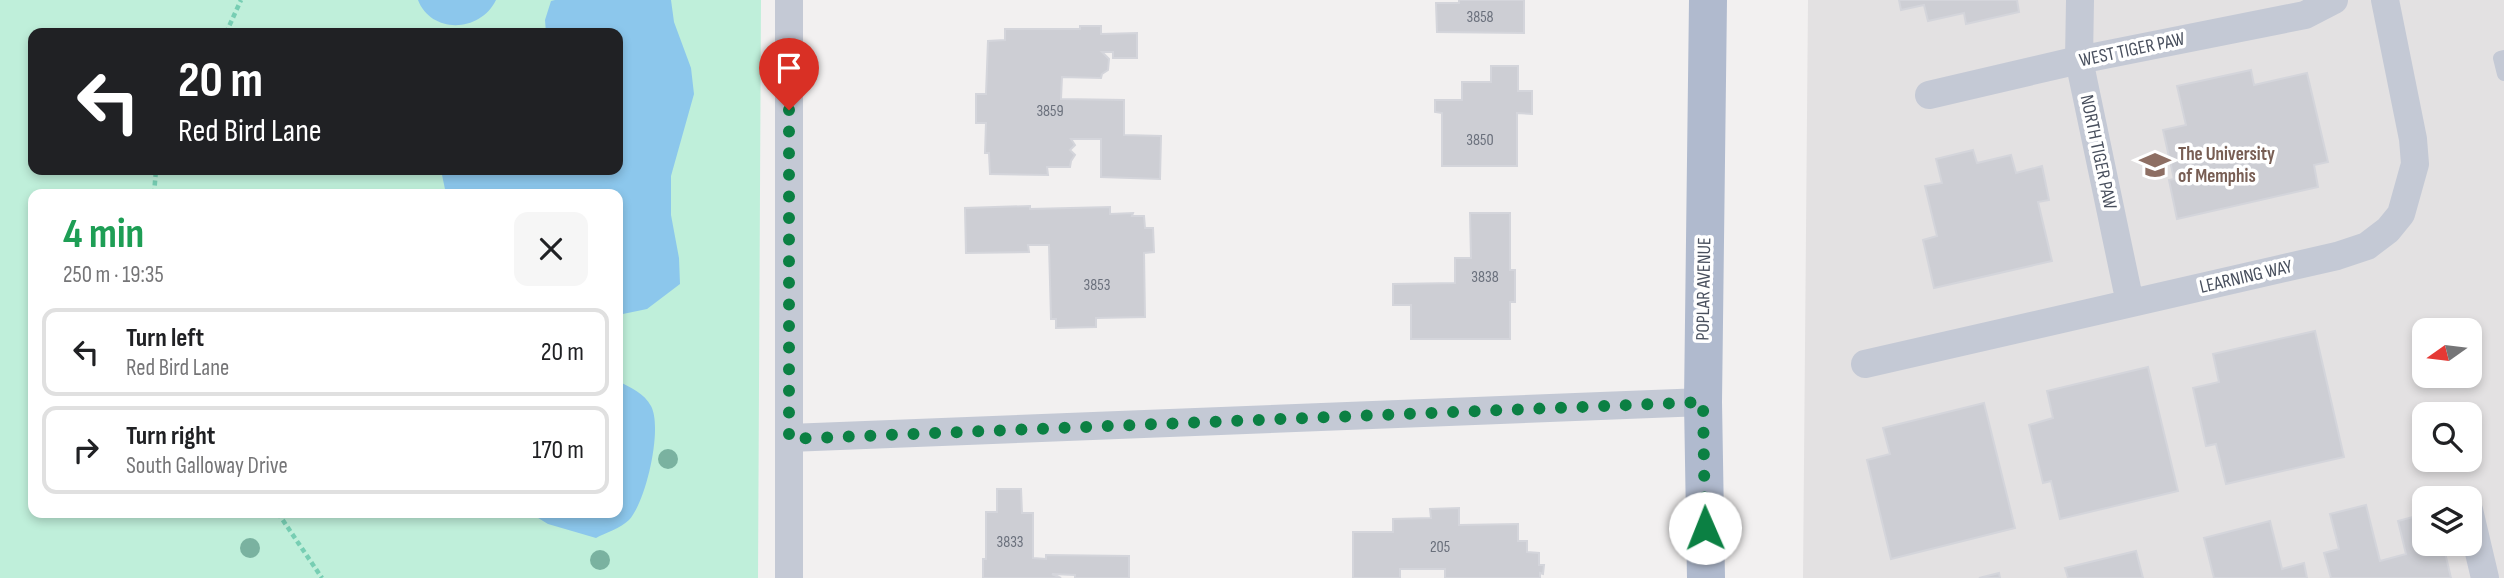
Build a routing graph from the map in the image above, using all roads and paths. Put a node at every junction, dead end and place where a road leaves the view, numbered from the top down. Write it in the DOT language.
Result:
graph roads {
  1 [pos="240,0"];
  2 [pos="789,0"];
  3 [pos="1708,0"];
  4 [pos="2080,0"];
  5 [pos="2334,0"];
  6 [pos="2385,0"];
  7 [pos="228,28"];
  8 [pos="2504,57"];
  9 [pos="2079,60"];
  10 [pos="2504,75"];
  11 [pos="1929,95"];
  12 [pos="2130,303"];
  13 [pos="1865,364"];
  14 [pos="1703,402"];
  15 [pos="789,439"];
  16 [pos="281,518"];
  17 [pos="2480,556"];
  18 [pos="322,578"];
  19 [pos="789,578"];
  20 [pos="1706,578"];
  21 [pos="2485,578"];
  1 -- 7 [label="path"];
  2 -- 15 [label="street"];
  3 -- 14 [label="main road, POPLAR AVENUE"];
  4 -- 9 [label="street, NORTH TIGER PAW"];
  5 -- 9 [label="street, WEST TIGER PAW"];
  6 -- 12 [label="street, LEARNING WAY"];
  8 -- 10 [label="lane"];
  9 -- 11 [label="street, WEST TIGER PAW"];
  9 -- 12 [label="street, NORTH TIGER PAW"];
  12 -- 13 [label="street, LEARNING WAY"];
  14 -- 15 [label="street"];
  14 -- 20 [label="main road, POPLAR AVENUE"];
  15 -- 19 [label="street"];
  16 -- 18 [label="path"];
  17 -- 21 [label="street"];
}
